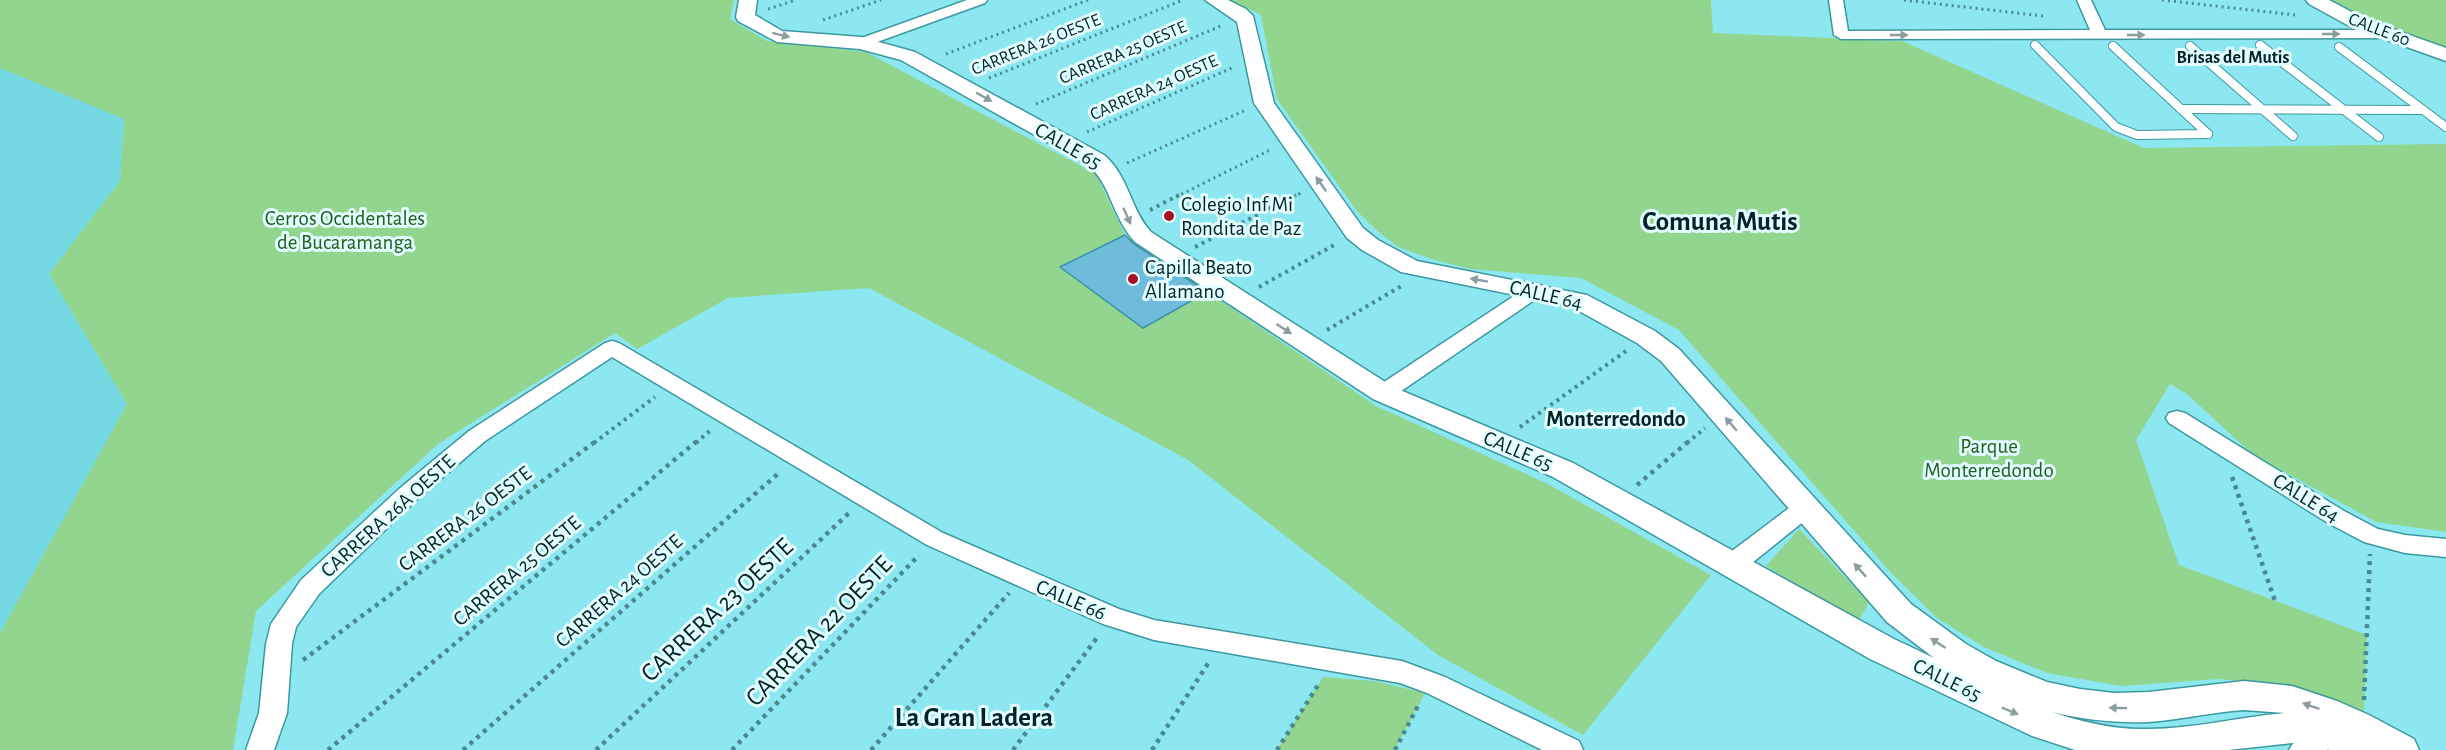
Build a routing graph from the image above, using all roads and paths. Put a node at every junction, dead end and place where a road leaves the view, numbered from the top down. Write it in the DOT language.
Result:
graph roads {
  1 [pos="748,0"];
  2 [pos="881,0"];
  3 [pos="980,0"];
  4 [pos="1088,0"];
  5 [pos="1183,0"];
  6 [pos="1214,0"];
  7 [pos="1836,0"];
  8 [pos="1904,0"];
  9 [pos="2084,0"];
  10 [pos="2162,0"];
  11 [pos="2315,0"];
  12 [pos="2046,16"];
  13 [pos="2300,16"];
  14 [pos="1243,17"];
  15 [pos="819,22"];
  16 [pos="2100,34"];
  17 [pos="2390,34"];
  18 [pos="861,43"];
  19 [pos="2035,45"];
  20 [pos="2260,45"];
  21 [pos="2113,46"];
  22 [pos="2190,46"];
  23 [pos="2339,47"];
  24 [pos="2446,55"];
  25 [pos="1254,57"];
  26 [pos="922,63"];
  27 [pos="966,88"];
  28 [pos="1264,103"];
  29 [pos="2181,109"];
  30 [pos="2262,109"];
  31 [pos="2343,109"];
  32 [pos="2423,110"];
  33 [pos="1013,114"];
  34 [pos="2446,127"];
  35 [pos="2293,136"];
  36 [pos="2379,137"];
  37 [pos="1290,140"];
  38 [pos="1065,142"];
  39 [pos="1110,171"];
  40 [pos="1320,183"];
  41 [pos="1128,222"];
  42 [pos="1355,233"];
  43 [pos="1174,258"];
  44 [pos="1427,271"];
  45 [pos="1536,290"];
  46 [pos="1237,299"];
  47 [pos="1646,337"];
  48 [pos="1304,343"];
  49 [pos="612,348"];
  50 [pos="673,384"];
  51 [pos="1383,393"];
  52 [pos="1722,414"];
  53 [pos="727,416"];
  54 [pos="2177,418"];
  55 [pos="1498,442"];
  56 [pos="2220,445"];
  57 [pos="797,458"];
  58 [pos="865,498"];
  59 [pos="1618,500"];
  60 [pos="1804,508"];
  61 [pos="2372,536"];
  62 [pos="934,539"];
  63 [pos="2446,548"];
  64 [pos="1733,564"];
  65 [pos="1022,579"];
  66 [pos="2275,601"];
  67 [pos="1899,613"];
  68 [pos="1112,617"];
  69 [pos="1222,641"];
  70 [pos="1882,649"];
  71 [pos="1333,661"];
  72 [pos="276,680"];
  73 [pos="1430,682"];
  74 [pos="2190,702"];
  75 [pos="2343,741"];
  76 [pos="2234,743"];
  77 [pos="260,750"];
  78 [pos="328,750"];
  79 [pos="463,750"];
  80 [pos="596,750"];
  81 [pos="732,750"];
  82 [pos="871,750"];
  83 [pos="1013,750"];
  84 [pos="1152,750"];
  85 [pos="1277,750"];
  86 [pos="1395,750"];
  87 [pos="1569,750"];
  88 [pos="2401,750"];
  1 -- 18 [label="street, CALLE 65, one-way"];
  2 -- 15 [label="path"];
  3 -- 18 [label="street"];
  4 -- 26 [label="path"];
  5 -- 27 [label="path, CARRERA 26 OESTE"];
  6 -- 14 [label="street"];
  7 -- 16 [label="street, one-way"];
  8 -- 12 [label="path"];
  9 -- 16 [label="street"];
  10 -- 13 [label="path"];
  11 -- 17 [label="street, CALLE 60"];
  14 -- 25 [label="street, CALLE 64"];
  14 -- 33 [label="path, CARRERA 25 OESTE"];
  16 -- 17 [label="street, one-way"];
  17 -- 24 [label="street, CALLE 60"];
  18 -- 26 [label="street, CALLE 65"];
  19 -- 29 [label="lane"];
  20 -- 31 [label="lane"];
  21 -- 29 [label="lane"];
  22 -- 30 [label="lane"];
  23 -- 32 [label="lane"];
  25 -- 28 [label="street, CALLE 64"];
  25 -- 38 [label="path, CARRERA 24 OESTE"];
  26 -- 27 [label="street, CALLE 65"];
  27 -- 33 [label="street, CALLE 65, one-way"];
  28 -- 37 [label="street, CALLE 64"];
  28 -- 39 [label="path"];
  29 -- 30 [label="lane"];
  30 -- 31 [label="lane"];
  30 -- 35 [label="lane"];
  31 -- 32 [label="lane"];
  31 -- 36 [label="lane"];
  32 -- 34 [label="lane"];
  33 -- 38 [label="street, CALLE 65"];
  37 -- 40 [label="street, CALLE 64"];
  37 -- 41 [label="path"];
  38 -- 39 [label="street, CALLE 65"];
  39 -- 41 [label="street, CALLE 65, one-way"];
  42 -- 40 [label="street, CALLE 64, one-way"];
  40 -- 43 [label="path"];
  41 -- 43 [label="street, CALLE 65"];
  42 -- 44 [label="street, CALLE 64"];
  42 -- 46 [label="path"];
  43 -- 46 [label="street, CALLE 65"];
  45 -- 44 [label="street, CALLE 64, one-way"];
  44 -- 48 [label="path"];
  45 -- 47 [label="street, CALLE 64"];
  45 -- 51 [label="street"];
  46 -- 48 [label="street, CALLE 65, one-way"];
  47 -- 52 [label="street, CALLE 64"];
  47 -- 55 [label="path"];
  48 -- 51 [label="street, CALLE 65"];
  49 -- 50 [label="street, CALLE 66"];
  49 -- 72 [label="street, CARRERA 26A OESTE"];
  50 -- 53 [label="street, CALLE 66"];
  50 -- 72 [label="path, CARRERA 26 OESTE"];
  51 -- 55 [label="street, CALLE 65"];
  52 -- 59 [label="path"];
  60 -- 52 [label="street, CALLE 64, one-way"];
  53 -- 57 [label="street, CALLE 66"];
  53 -- 78 [label="path, CARRERA 25 OESTE"];
  54 -- 56 [label="street, CALLE 64"];
  55 -- 59 [label="street, CALLE 65"];
  56 -- 61 [label="street, CALLE 64"];
  56 -- 66 [label="path"];
  57 -- 58 [label="street, CALLE 66"];
  57 -- 79 [label="path, CARRERA 24 OESTE"];
  58 -- 62 [label="street, CALLE 66"];
  58 -- 80 [label="path, CARRERA 23 OESTE"];
  59 -- 64 [label="street, CALLE 65"];
  60 -- 64 [label="street"];
  67 -- 60 [label="street, CALLE 64, one-way"];
  61 -- 63 [label="street, CALLE 64"];
  61 -- 75 [label="path"];
  62 -- 65 [label="street, CALLE 66"];
  62 -- 81 [label="path, CARRERA 22 OESTE"];
  64 -- 70 [label="street, CALLE 65"];
  65 -- 68 [label="street, CALLE 66"];
  65 -- 82 [label="path"];
  67 -- 70 [label="street"];
  74 -- 67 [label="street, CALLE 65, one-way"];
  68 -- 69 [label="street, CALLE 66"];
  68 -- 83 [label="path"];
  69 -- 71 [label="street, CALLE 66"];
  69 -- 84 [label="path"];
  70 -- 76 [label="street, CALLE 65, one-way"];
  71 -- 73 [label="street, CALLE 66"];
  71 -- 85 [label="path"];
  72 -- 77 [label="street, CARRERA 26A OESTE"];
  73 -- 86 [label="path"];
  73 -- 87 [label="street, CALLE 66"];
  75 -- 74 [label="street, CALLE 65, one-way"];
  74 -- 76 [label="street"];
  75 -- 76 [label="street, CALLE 65"];
  75 -- 88 [label="street, CALLE 65"];
}
